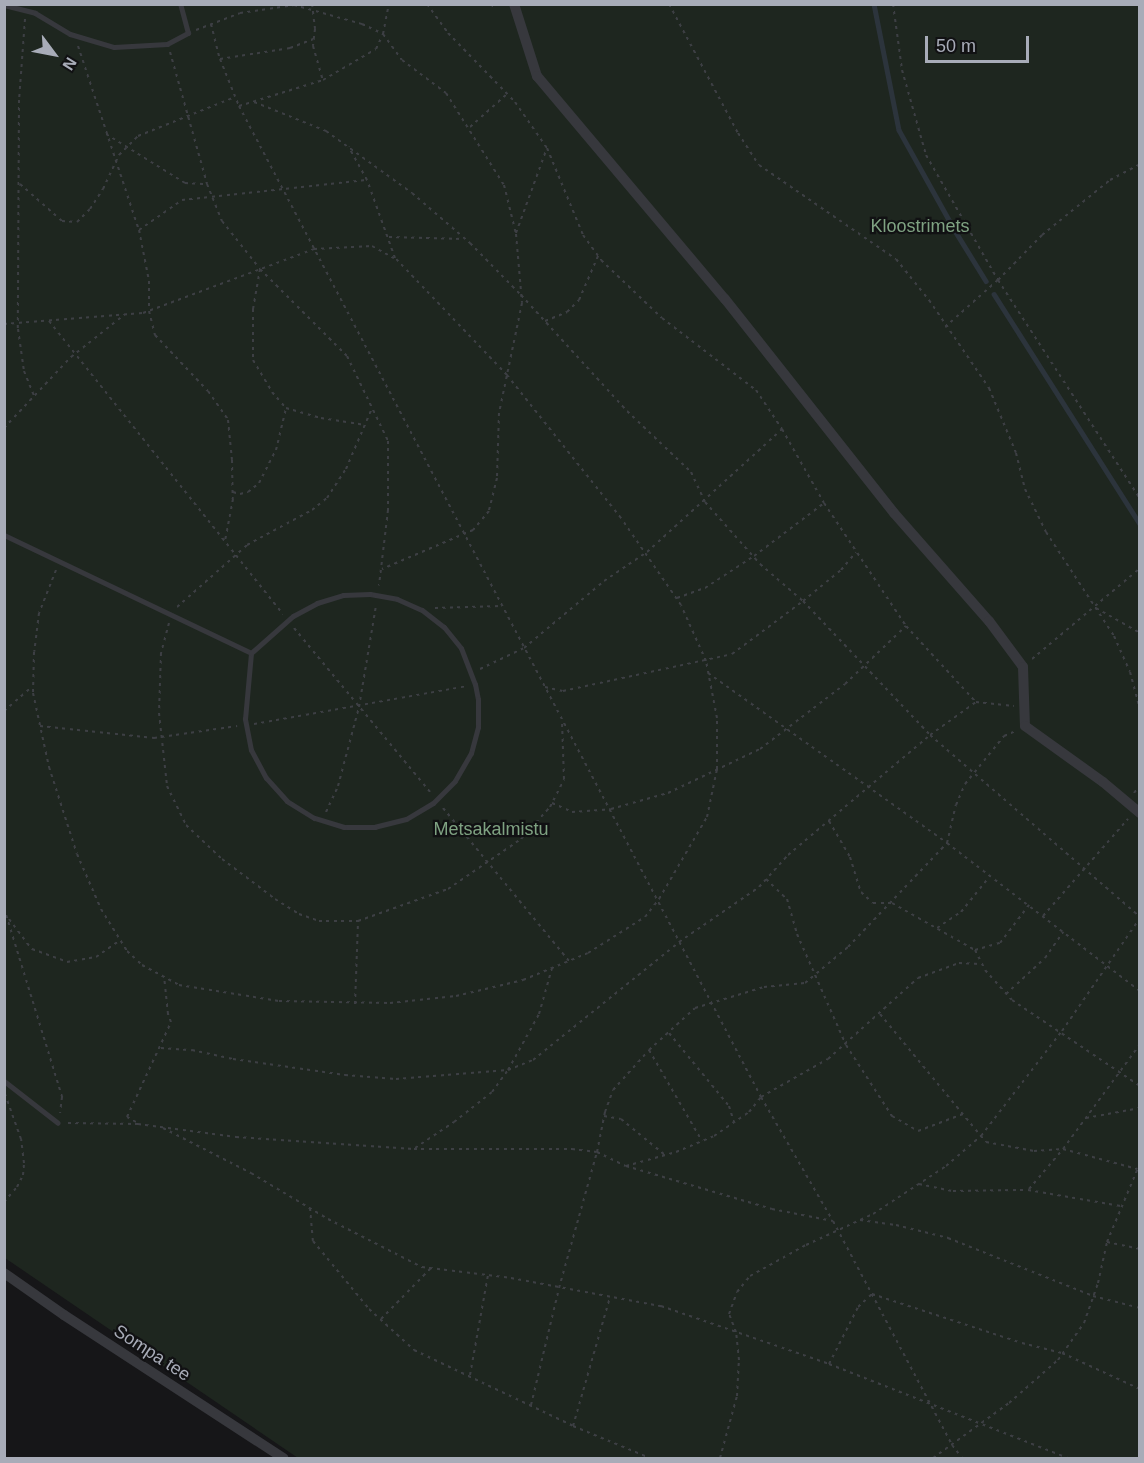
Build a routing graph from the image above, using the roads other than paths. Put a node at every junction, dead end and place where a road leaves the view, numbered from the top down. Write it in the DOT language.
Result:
graph roads {
  1 [pos="180,4"];
  2 [pos="514,4"];
  3 [pos="4,5"];
  4 [pos="4,535"];
  5 [pos="251,653"];
  6 [pos="1138,811"];
  7 [pos="4,1081"];
  8 [pos="58,1123"];
  9 [pos="4,1273"];
  10 [pos="283,1458"];
  1 -- 3 [label="lane"];
  2 -- 6 [label="street"];
  4 -- 5 [label="lane"];
  5 -- 5 [label="lane"];
  7 -- 8 [label="lane"];
  9 -- 10 [label="street, Sompa tee"];
}
